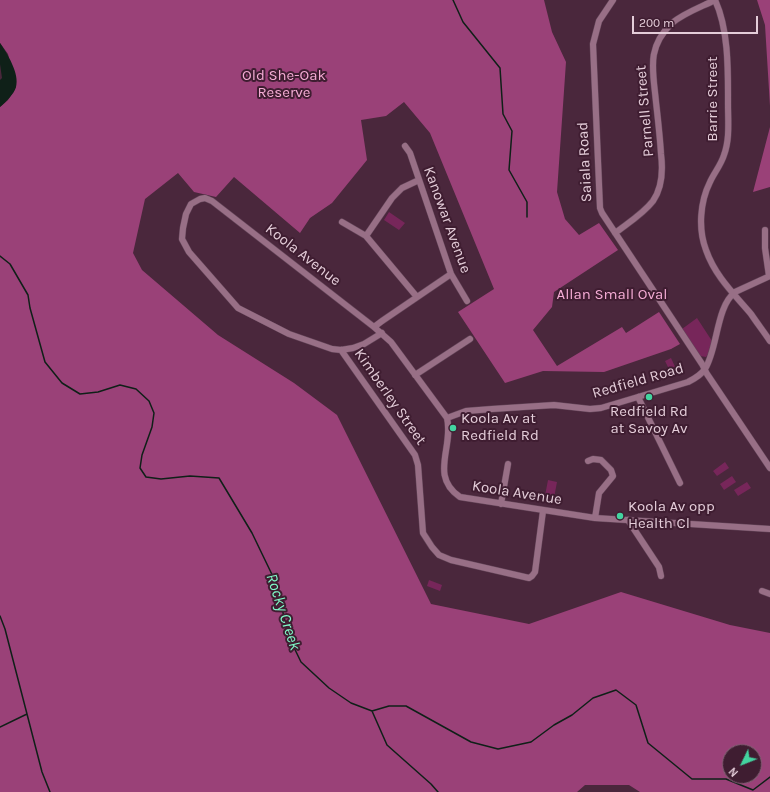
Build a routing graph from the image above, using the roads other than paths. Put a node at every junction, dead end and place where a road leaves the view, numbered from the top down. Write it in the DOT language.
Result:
graph roads {
  1 [pos="613,0"];
  2 [pos="715,0"];
  3 [pos="405,146"];
  4 [pos="419,180"];
  5 [pos="342,222"];
  6 [pos="765,230"];
  7 [pos="615,233"];
  8 [pos="366,236"];
  9 [pos="452,274"];
  10 [pos="769,276"];
  11 [pos="733,294"];
  12 [pos="417,296"];
  13 [pos="467,301"];
  14 [pos="374,327"];
  15 [pos="382,333"];
  16 [pos="470,339"];
  17 [pos="770,341"];
  18 [pos="341,350"];
  19 [pos="705,369"];
  20 [pos="415,375"];
  21 [pos="638,397"];
  22 [pos="447,418"];
  23 [pos="588,462"];
  24 [pos="508,464"];
  25 [pos="770,468"];
  26 [pos="680,483"];
  27 [pos="502,504"];
  28 [pos="544,511"];
  29 [pos="595,518"];
  30 [pos="628,520"];
  31 [pos="770,529"];
  32 [pos="661,576"];
  33 [pos="762,591"];
  34 [pos="770,594"];
  1 -- 7 [label="street, Saiala Road"];
  2 -- 7 [label="street, Parnell Street"];
  2 -- 11 [label="street, Barrie Street"];
  3 -- 4 [label="street, Kanowar Avenue"];
  4 -- 8 [label="street"];
  4 -- 9 [label="street, Kanowar Avenue"];
  5 -- 8 [label="street"];
  6 -- 10 [label="street"];
  7 -- 19 [label="street, Saiala Road"];
  8 -- 12 [label="street"];
  9 -- 12 [label="street"];
  9 -- 13 [label="street, Kanowar Avenue"];
  10 -- 11 [label="street"];
  11 -- 17 [label="street, Barrie Street"];
  11 -- 19 [label="street, Redfield Road"];
  12 -- 14 [label="street"];
  14 -- 15 [label="street, Koola Avenue"];
  14 -- 18 [label="street, Koola Avenue"];
  15 -- 18 [label="street"];
  15 -- 20 [label="street, Koola Avenue"];
  16 -- 20 [label="street"];
  18 -- 28 [label="street, Kimberley Street"];
  19 -- 21 [label="street, Redfield Road"];
  19 -- 25 [label="street, Saiala Road"];
  20 -- 22 [label="street, Koola Avenue"];
  21 -- 22 [label="street, Redfield Road"];
  21 -- 26 [label="street"];
  22 -- 27 [label="street, Koola Avenue"];
  23 -- 29 [label="street"];
  24 -- 27 [label="street"];
  27 -- 28 [label="street, Koola Avenue"];
  28 -- 29 [label="street, Koola Avenue"];
  29 -- 30 [label="street, Koola Avenue"];
  30 -- 31 [label="street, Koola Avenue"];
  30 -- 32 [label="street"];
  33 -- 34 [label="street"];
}
